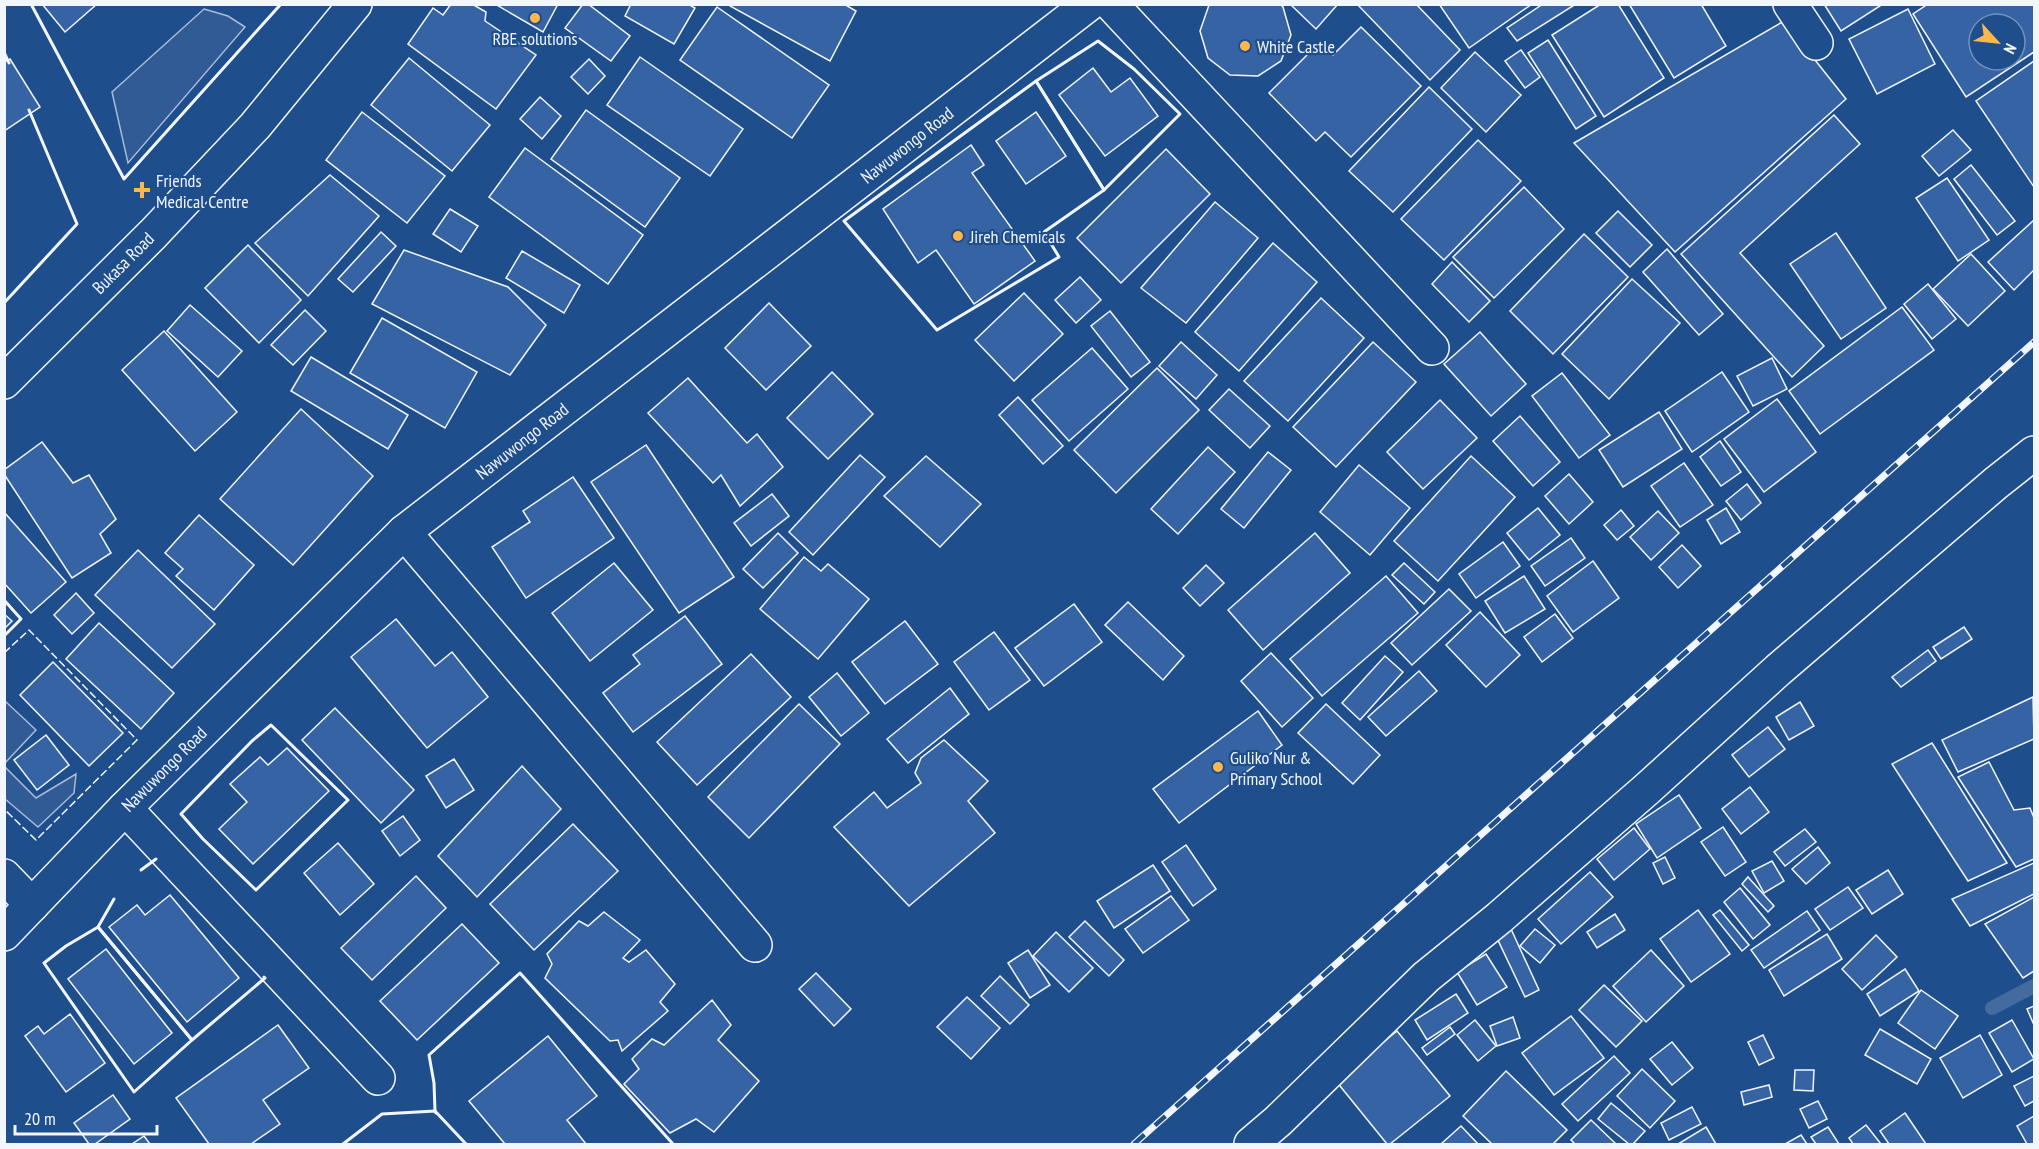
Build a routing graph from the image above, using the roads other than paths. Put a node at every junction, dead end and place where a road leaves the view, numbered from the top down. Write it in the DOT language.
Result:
graph roads {
  1 [pos="1089,4"];
  2 [pos="1112,4"];
  3 [pos="1790,4"];
  4 [pos="354,5"];
  5 [pos="1816,43"];
  6 [pos="1432,348"];
  7 [pos="4,381"];
  8 [pos="2034,453"];
  9 [pos="404,532"];
  10 [pos="125,808"];
  11 [pos="4,876"];
  12 [pos="32,905"];
  13 [pos="4,934"];
  14 [pos="755,945"];
  15 [pos="378,1078"];
  16 [pos="1251,1144"];
  1 -- 9 [label="street, Nawuwongo Road"];
  2 -- 6 [label="street"];
  3 -- 5 [label="street"];
  4 -- 7 [label="street, Bukasa Road"];
  8 -- 16 [label="street"];
  9 -- 10 [label="street, Nawuwongo Road"];
  9 -- 14 [label="street"];
  10 -- 12 [label="street, Nawuwongo Road"];
  10 -- 15 [label="street"];
  11 -- 12 [label="street"];
  12 -- 13 [label="street, Nawuwongo Road"];
}
